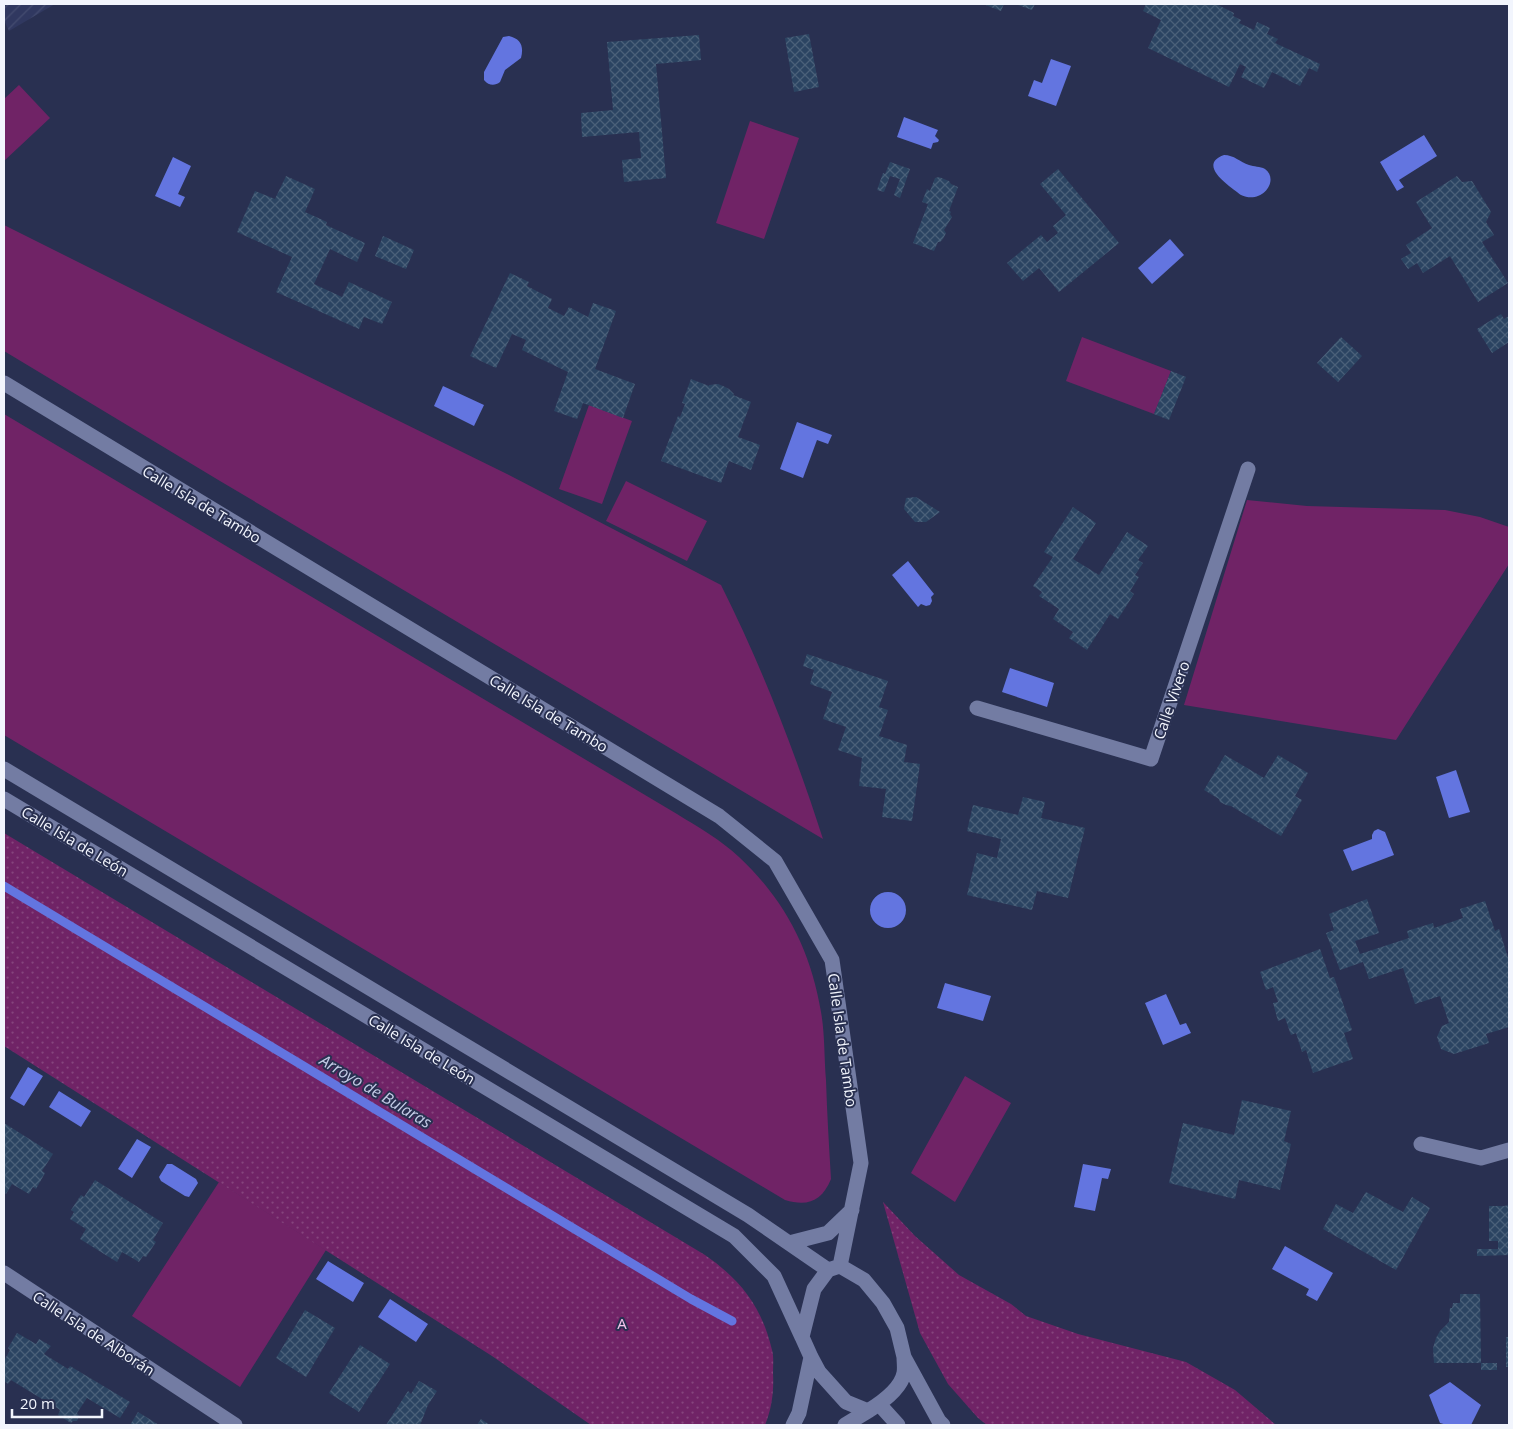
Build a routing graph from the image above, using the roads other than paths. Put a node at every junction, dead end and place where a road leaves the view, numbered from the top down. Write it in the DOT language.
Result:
graph roads {
  1 [pos="4,383"];
  2 [pos="1248,469"];
  3 [pos="977,708"];
  4 [pos="4,770"];
  5 [pos="4,799"];
  6 [pos="1421,1144"];
  7 [pos="1509,1150"];
  8 [pos="852,1210"];
  9 [pos="788,1243"];
  10 [pos="834,1268"];
  11 [pos="4,1273"];
  12 [pos="802,1337"];
  13 [pos="811,1357"];
  14 [pos="904,1357"];
  15 [pos="874,1408"];
  16 [pos="235,1425"];
  17 [pos="793,1425"];
  18 [pos="845,1425"];
  19 [pos="898,1425"];
  20 [pos="943,1425"];
  1 -- 8 [label="street, Calle Isla de Tambo"];
  2 -- 3 [label="street, Calle Vivero"];
  4 -- 9 [label="street, Calle Isla de León"];
  5 -- 12 [label="street, Calle Isla de León"];
  6 -- 7 [label="street"];
  8 -- 9 [label="street"];
  8 -- 10 [label="street, Calle Isla de Tambo"];
  9 -- 10 [label="street, Calle Isla de León"];
  10 -- 12 [label="street"];
  10 -- 14 [label="street, Calle Isla de León"];
  11 -- 16 [label="street, Calle Isla de Alborán"];
  12 -- 13 [label="street, Calle Isla de León"];
  13 -- 15 [label="street, Calle Isla de León"];
  13 -- 17 [label="street"];
  14 -- 15 [label="street, Calle Isla de León"];
  14 -- 20 [label="street, Calle Isla de León"];
  15 -- 18 [label="street"];
  15 -- 19 [label="street, Calle Isla de León"];
}
